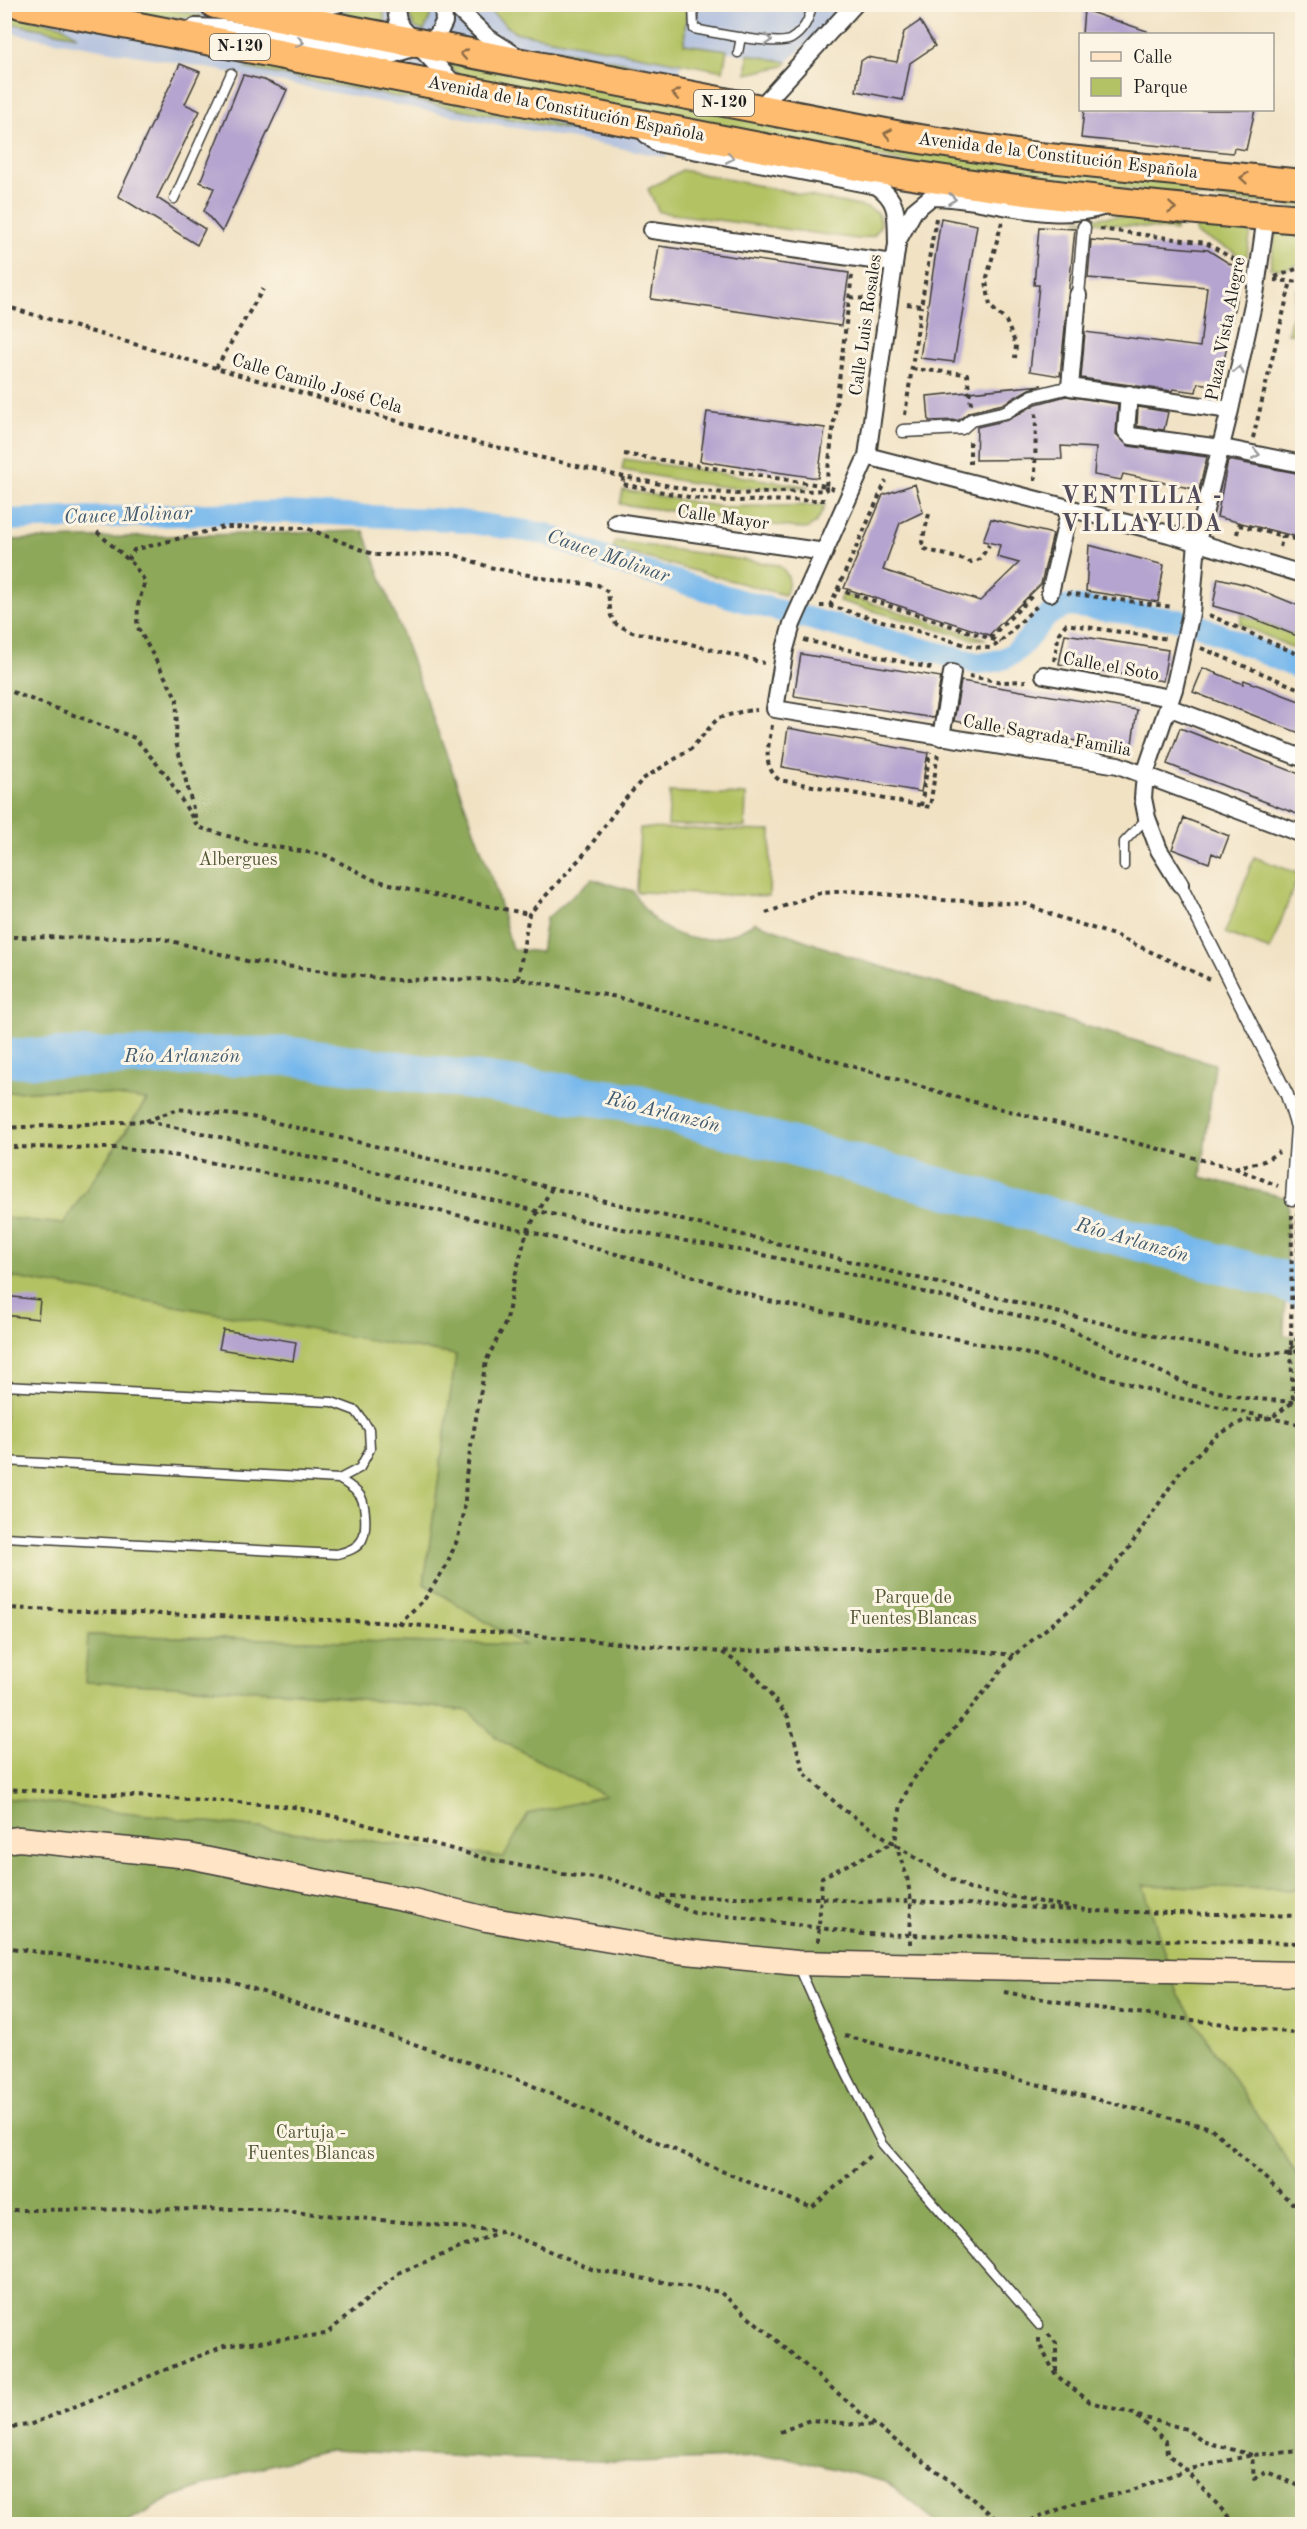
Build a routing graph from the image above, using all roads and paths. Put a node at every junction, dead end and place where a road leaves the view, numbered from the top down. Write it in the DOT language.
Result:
graph roads {
  1 [pos="20,4"];
  2 [pos="215,4"];
  3 [pos="337,4"];
  4 [pos="395,4"];
  5 [pos="442,4"];
  6 [pos="453,4"];
  7 [pos="693,4"];
  8 [pos="812,4"];
  9 [pos="855,4"];
  10 [pos="259,14"];
  11 [pos="159,31"];
  12 [pos="741,37"];
  13 [pos="420,45"];
  14 [pos="738,53"];
  15 [pos="534,67"];
  16 [pos="231,73"];
  17 [pos="460,89"];
  18 [pos="759,109"];
  19 [pos="640,123"];
  20 [pos="1302,184"];
  21 [pos="174,199"];
  22 [pos="1114,203"];
  23 [pos="1006,207"];
  24 [pos="940,212"];
  25 [pos="1266,216"];
  26 [pos="1302,219"];
  27 [pos="1084,227"];
  28 [pos="652,230"];
  29 [pos="897,244"];
  30 [pos="855,259"];
  31 [pos="894,263"];
  32 [pos="1302,267"];
  33 [pos="1257,278"];
  34 [pos="1291,281"];
  35 [pos="1302,282"];
  36 [pos="263,289"];
  37 [pos="1078,295"];
  38 [pos="850,297"];
  39 [pos="889,302"];
  40 [pos="4,306"];
  41 [pos="921,306"];
  42 [pos="1015,358"];
  43 [pos="216,368"];
  44 [pos="912,369"];
  45 [pos="1070,387"];
  46 [pos="1129,394"];
  47 [pos="1230,410"];
  48 [pos="971,420"];
  49 [pos="1035,424"];
  50 [pos="903,431"];
  51 [pos="1251,444"];
  52 [pos="1221,448"];
  53 [pos="624,454"];
  54 [pos="867,456"];
  55 [pos="1302,464"];
  56 [pos="894,476"];
  57 [pos="624,477"];
  58 [pos="1035,484"];
  59 [pos="826,486"];
  60 [pos="848,501"];
  61 [pos="873,506"];
  62 [pos="1070,508"];
  63 [pos="930,517"];
  64 [pos="616,522"];
  65 [pos="97,532"];
  66 [pos="1237,534"];
  67 [pos="1283,536"];
  68 [pos="1302,541"];
  69 [pos="1197,542"];
  70 [pos="989,545"];
  71 [pos="1280,547"];
  72 [pos="825,552"];
  73 [pos="128,560"];
  74 [pos="1056,568"];
  75 [pos="1302,574"];
  76 [pos="837,589"];
  77 [pos="1050,593"];
  78 [pos="1192,610"];
  79 [pos="1185,636"];
  80 [pos="990,638"];
  81 [pos="804,640"];
  82 [pos="1001,642"];
  83 [pos="1302,656"];
  84 [pos="782,668"];
  85 [pos="951,673"];
  86 [pos="1044,675"];
  87 [pos="4,689"];
  88 [pos="1302,690"];
  89 [pos="1170,702"];
  90 [pos="775,709"];
  91 [pos="941,737"];
  92 [pos="928,749"];
  93 [pos="1302,758"];
  94 [pos="1145,774"];
  95 [pos="921,806"];
  96 [pos="1147,818"];
  97 [pos="198,827"];
  98 [pos="1302,834"];
  99 [pos="1124,867"];
  100 [pos="1180,884"];
  101 [pos="529,914"];
  102 [pos="766,914"];
  103 [pos="4,937"];
  104 [pos="518,979"];
  105 [pos="1237,992"];
  106 [pos="146,1121"];
  107 [pos="1297,1127"];
  108 [pos="4,1128"];
  109 [pos="4,1147"];
  110 [pos="1234,1168"];
  111 [pos="552,1188"];
  112 [pos="1293,1196"];
  113 [pos="537,1211"];
  114 [pos="527,1231"];
  115 [pos="1291,1350"];
  116 [pos="1302,1350"];
  117 [pos="4,1386"];
  118 [pos="1294,1390"];
  119 [pos="1302,1390"];
  120 [pos="1293,1402"];
  121 [pos="1302,1406"];
  122 [pos="1272,1418"];
  123 [pos="1302,1425"];
  124 [pos="4,1461"];
  125 [pos="339,1479"];
  126 [pos="4,1537"];
  127 [pos="4,1608"];
  128 [pos="397,1624"];
  129 [pos="722,1652"];
  130 [pos="1014,1655"];
  131 [pos="4,1789"];
  132 [pos="4,1840"];
  133 [pos="895,1842"];
  134 [pos="657,1896"];
  135 [pos="821,1898"];
  136 [pos="911,1901"];
  137 [pos="1091,1911"];
  138 [pos="1302,1916"];
  139 [pos="819,1928"];
  140 [pos="910,1935"];
  141 [pos="1302,1943"];
  142 [pos="4,1947"];
  143 [pos="807,1964"];
  144 [pos="910,1966"];
  145 [pos="1302,1974"];
  146 [pos="998,1992"];
  147 [pos="827,2032"];
  148 [pos="1302,2034"];
  149 [pos="882,2144"];
  150 [pos="1302,2203"];
  151 [pos="4,2211"];
  152 [pos="502,2231"];
  153 [pos="1039,2325"];
  154 [pos="1056,2375"];
  155 [pos="1134,2414"];
  156 [pos="876,2426"];
  157 [pos="4,2428"];
  158 [pos="780,2432"];
  159 [pos="1302,2451"];
  160 [pos="1252,2455"];
  161 [pos="1186,2470"];
  162 [pos="1302,2487"];
  163 [pos="1002,2524"];
  164 [pos="1022,2524"];
  165 [pos="1235,2524"];
  1 -- 11 [label="highway, Avenida de la Constitución Española / N-120"];
  2 -- 10 [label="highway, Avenida de la Constitución Española / N-120"];
  3 -- 10 [label="street"];
  4 -- 13 [label="street"];
  5 -- 13 [label="street"];
  6 -- 15 [label="street"];
  7 -- 12 [label="lane"];
  12 -- 8 [label="lane, one-way"];
  9 -- 18 [label="street"];
  10 -- 13 [label="highway, Avenida de la Constitución Española / N-120"];
  11 -- 13 [label="street, one-way"];
  11 -- 17 [label="highway, Avenida de la Constitución Española / N-120"];
  12 -- 14 [label="lane"];
  15 -- 13 [label="highway, Avenida de la Constitución Española / N-120, one-way"];
  13 -- 17 [label="street"];
  18 -- 15 [label="highway, Avenida de la Constitución Española / N-120, one-way"];
  16 -- 21 [label="lane"];
  17 -- 19 [label="highway, Avenida de la Constitución Española / N-120"];
  20 -- 18 [label="highway, Avenida de la Constitución Española / N-120, one-way"];
  19 -- 22 [label="highway, Avenida de la Constitución Española / N-120"];
  19 -- 29 [label="street, Calle Luis Rosales, one-way"];
  22 -- 23 [label="street, Avenida de la Constitución Española"];
  22 -- 25 [label="highway, Avenida de la Constitución Española / N-120, one-way"];
  29 -- 23 [label="street, Avenida de la Constitución Española, one-way"];
  23 -- 42 [label="path"];
  24 -- 41 [label="path"];
  25 -- 26 [label="highway, Avenida de la Constitución Española / N-120"];
  25 -- 33 [label="street, Plaza Vista Alegre"];
  27 -- 33 [label="path"];
  27 -- 37 [label="street"];
  28 -- 30 [label="street"];
  29 -- 31 [label="street, Calle Luis Rosales"];
  30 -- 31 [label="street"];
  30 -- 38 [label="path"];
  31 -- 39 [label="street, Calle Luis Rosales"];
  32 -- 34 [label="path"];
  47 -- 33 [label="street, Plaza Vista Alegre, one-way"];
  34 -- 35 [label="path"];
  34 -- 51 [label="path"];
  36 -- 43 [label="path"];
  37 -- 45 [label="street"];
  38 -- 39 [label="path"];
  38 -- 59 [label="path"];
  39 -- 41 [label="path"];
  39 -- 54 [label="street, Calle Luis Rosales"];
  40 -- 43 [label="path, Calle Camilo José Cela"];
  41 -- 44 [label="path"];
  43 -- 57 [label="path, Calle Camilo José Cela"];
  44 -- 48 [label="path"];
  44 -- 50 [label="path"];
  45 -- 46 [label="street"];
  45 -- 48 [label="street"];
  46 -- 47 [label="street"];
  46 -- 52 [label="street"];
  47 -- 52 [label="street, Plaza Vista Alegre"];
  48 -- 50 [label="street"];
  49 -- 58 [label="path"];
  52 -- 55 [label="street, one-way"];
  52 -- 69 [label="street"];
  53 -- 59 [label="path"];
  54 -- 60 [label="street, Calle Luis Rosales"];
  54 -- 62 [label="street"];
  56 -- 61 [label="path"];
  57 -- 59 [label="path"];
  57 -- 60 [label="path"];
  59 -- 60 [label="path"];
  60 -- 61 [label="path"];
  60 -- 72 [label="street, Calle Luis Rosales"];
  61 -- 76 [label="path"];
  62 -- 69 [label="street"];
  62 -- 74 [label="street"];
  63 -- 70 [label="path"];
  64 -- 72 [label="street, Calle Mayor"];
  65 -- 73 [label="path"];
  66 -- 67 [label="path"];
  67 -- 68 [label="path"];
  67 -- 71 [label="path"];
  69 -- 75 [label="street"];
  69 -- 78 [label="street"];
  72 -- 84 [label="street, Calle Luis Rosales"];
  73 -- 84 [label="path"];
  73 -- 97 [label="path"];
  74 -- 77 [label="street"];
  74 -- 80 [label="path"];
  76 -- 80 [label="path"];
  76 -- 82 [label="path"];
  77 -- 78 [label="path"];
  77 -- 82 [label="path"];
  78 -- 79 [label="street"];
  78 -- 83 [label="path"];
  79 -- 86 [label="path"];
  79 -- 88 [label="path"];
  79 -- 89 [label="street"];
  80 -- 82 [label="path"];
  81 -- 85 [label="path"];
  84 -- 90 [label="street, Calle Luis Rosales"];
  85 -- 86 [label="path"];
  85 -- 91 [label="street"];
  86 -- 89 [label="street, Calle el Soto"];
  87 -- 97 [label="path"];
  89 -- 93 [label="street, Calle el Soto"];
  89 -- 94 [label="street"];
  90 -- 91 [label="street, Calle Sagrada Familia"];
  90 -- 95 [label="path"];
  90 -- 101 [label="path"];
  91 -- 94 [label="street, Calle Sagrada Familia"];
  91 -- 95 [label="path"];
  92 -- 95 [label="path"];
  94 -- 96 [label="street"];
  94 -- 98 [label="street, Calle Sagrada Familia"];
  96 -- 99 [label="lane"];
  96 -- 100 [label="street"];
  97 -- 101 [label="path"];
  100 -- 105 [label="street"];
  101 -- 104 [label="path"];
  102 -- 105 [label="path"];
  103 -- 104 [label="path"];
  104 -- 110 [label="path"];
  105 -- 107 [label="street"];
  106 -- 108 [label="path"];
  106 -- 111 [label="path"];
  106 -- 113 [label="path"];
  107 -- 110 [label="path"];
  107 -- 112 [label="street"];
  109 -- 114 [label="path"];
  110 -- 112 [label="path"];
  111 -- 113 [label="path"];
  111 -- 115 [label="path"];
  112 -- 115 [label="path"];
  113 -- 114 [label="path"];
  113 -- 120 [label="path"];
  114 -- 122 [label="path"];
  114 -- 128 [label="path"];
  115 -- 116 [label="path"];
  115 -- 118 [label="path"];
  117 -- 125 [label="lane"];
  118 -- 119 [label="path"];
  118 -- 120 [label="path"];
  120 -- 121 [label="path"];
  120 -- 122 [label="path"];
  122 -- 123 [label="path"];
  122 -- 130 [label="path"];
  124 -- 125 [label="lane"];
  125 -- 126 [label="lane"];
  127 -- 128 [label="path"];
  128 -- 129 [label="path"];
  129 -- 130 [label="path"];
  129 -- 133 [label="path"];
  130 -- 133 [label="path"];
  131 -- 134 [label="path"];
  132 -- 143 [label="main road"];
  133 -- 135 [label="path"];
  133 -- 136 [label="path"];
  133 -- 137 [label="path"];
  134 -- 135 [label="path"];
  134 -- 139 [label="path"];
  135 -- 136 [label="path"];
  135 -- 139 [label="path"];
  136 -- 137 [label="path"];
  136 -- 140 [label="path"];
  137 -- 138 [label="path"];
  139 -- 140 [label="path"];
  139 -- 143 [label="path"];
  140 -- 141 [label="path"];
  140 -- 144 [label="path"];
  142 -- 149 [label="path"];
  143 -- 144 [label="main road"];
  143 -- 147 [label="lane"];
  144 -- 145 [label="main road"];
  146 -- 148 [label="path"];
  147 -- 149 [label="lane"];
  147 -- 150 [label="path"];
  149 -- 153 [label="lane"];
  151 -- 152 [label="path"];
  152 -- 156 [label="path"];
  152 -- 157 [label="path"];
  153 -- 154 [label="path"];
  153 -- 154 [label="path"];
  154 -- 155 [label="path"];
  155 -- 160 [label="path"];
  155 -- 161 [label="path"];
  156 -- 158 [label="path"];
  156 -- 163 [label="path"];
  159 -- 160 [label="path"];
  160 -- 161 [label="path"];
  160 -- 162 [label="path"];
  161 -- 164 [label="path"];
  161 -- 165 [label="path"];
}
